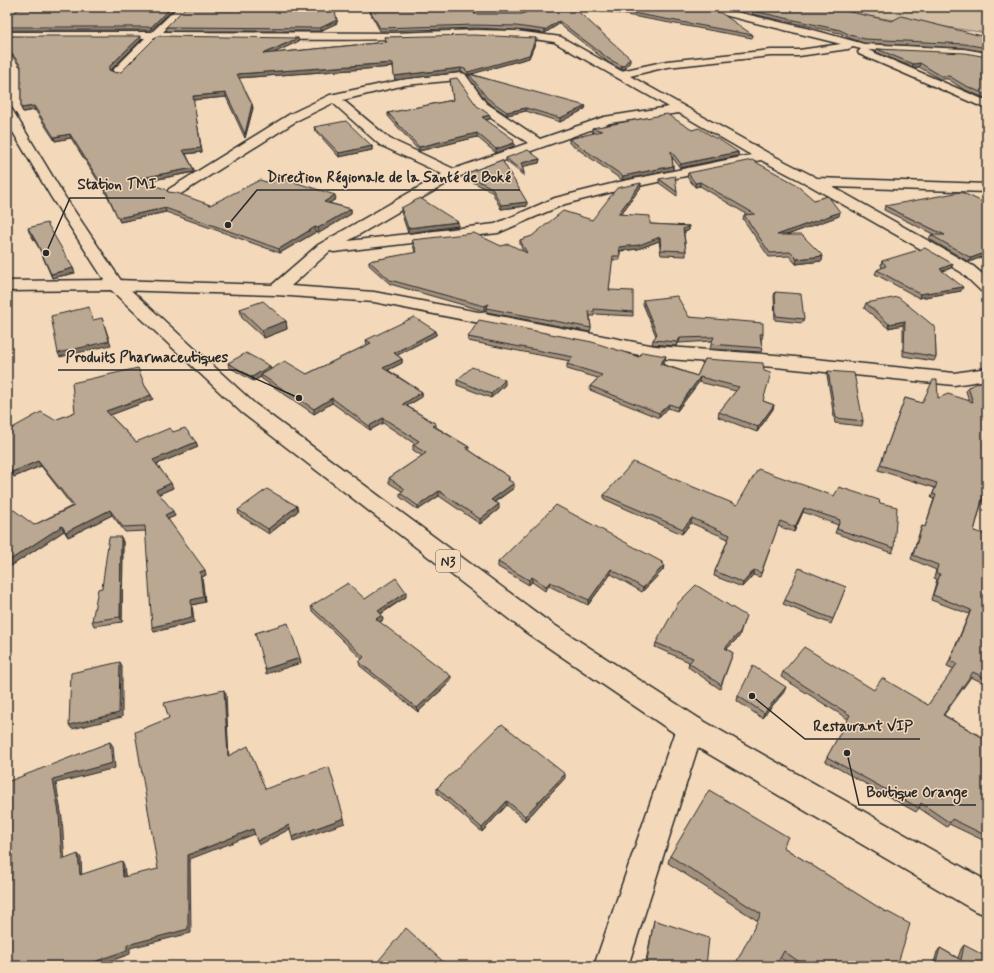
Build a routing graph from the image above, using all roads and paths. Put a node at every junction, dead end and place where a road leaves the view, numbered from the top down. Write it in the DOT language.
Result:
graph roads {
  1 [pos="19,7"];
  2 [pos="183,7"];
  3 [pos="703,7"];
  4 [pos="7,16"];
  5 [pos="7,35"];
  6 [pos="154,35"];
  7 [pos="849,45"];
  8 [pos="987,56"];
  9 [pos="118,72"];
  10 [pos="621,74"];
  11 [pos="334,98"];
  12 [pos="987,105"];
  13 [pos="682,109"];
  14 [pos="10,122"];
  15 [pos="538,144"];
  16 [pos="763,156"];
  17 [pos="453,174"];
  18 [pos="814,182"];
  19 [pos="987,188"];
  20 [pos="174,192"];
  21 [pos="324,248"];
  22 [pos="967,269"];
  23 [pos="987,270"];
  24 [pos="116,285"];
  25 [pos="7,286"];
  26 [pos="987,287"];
  27 [pos="276,290"];
  28 [pos="987,374"];
  29 [pos="690,728"];
  30 [pos="987,899"];
  31 [pos="611,966"];
  1 -- 4 [label="main road"];
  2 -- 6 [label="main road"];
  3 -- 7 [label="main road"];
  5 -- 6 [label="main road"];
  6 -- 9 [label="main road"];
  6 -- 10 [label="main road"];
  7 -- 8 [label="main road"];
  7 -- 10 [label="main road"];
  7 -- 12 [label="main road"];
  10 -- 13 [label="main road"];
  11 -- 15 [label="main road"];
  11 -- 17 [label="main road"];
  11 -- 20 [label="main road"];
  13 -- 15 [label="main road"];
  13 -- 16 [label="main road"];
  14 -- 24 [label="main road, N3"];
  15 -- 17 [label="main road"];
  16 -- 18 [label="main road"];
  16 -- 21 [label="main road"];
  17 -- 21 [label="main road"];
  18 -- 19 [label="main road"];
  18 -- 22 [label="main road"];
  21 -- 27 [label="main road"];
  22 -- 23 [label="main road"];
  22 -- 26 [label="main road"];
  24 -- 25 [label="main road"];
  24 -- 27 [label="main road"];
  24 -- 29 [label="main road, N3"];
  27 -- 28 [label="main road"];
  29 -- 30 [label="main road, N3"];
  29 -- 31 [label="main road"];
}
